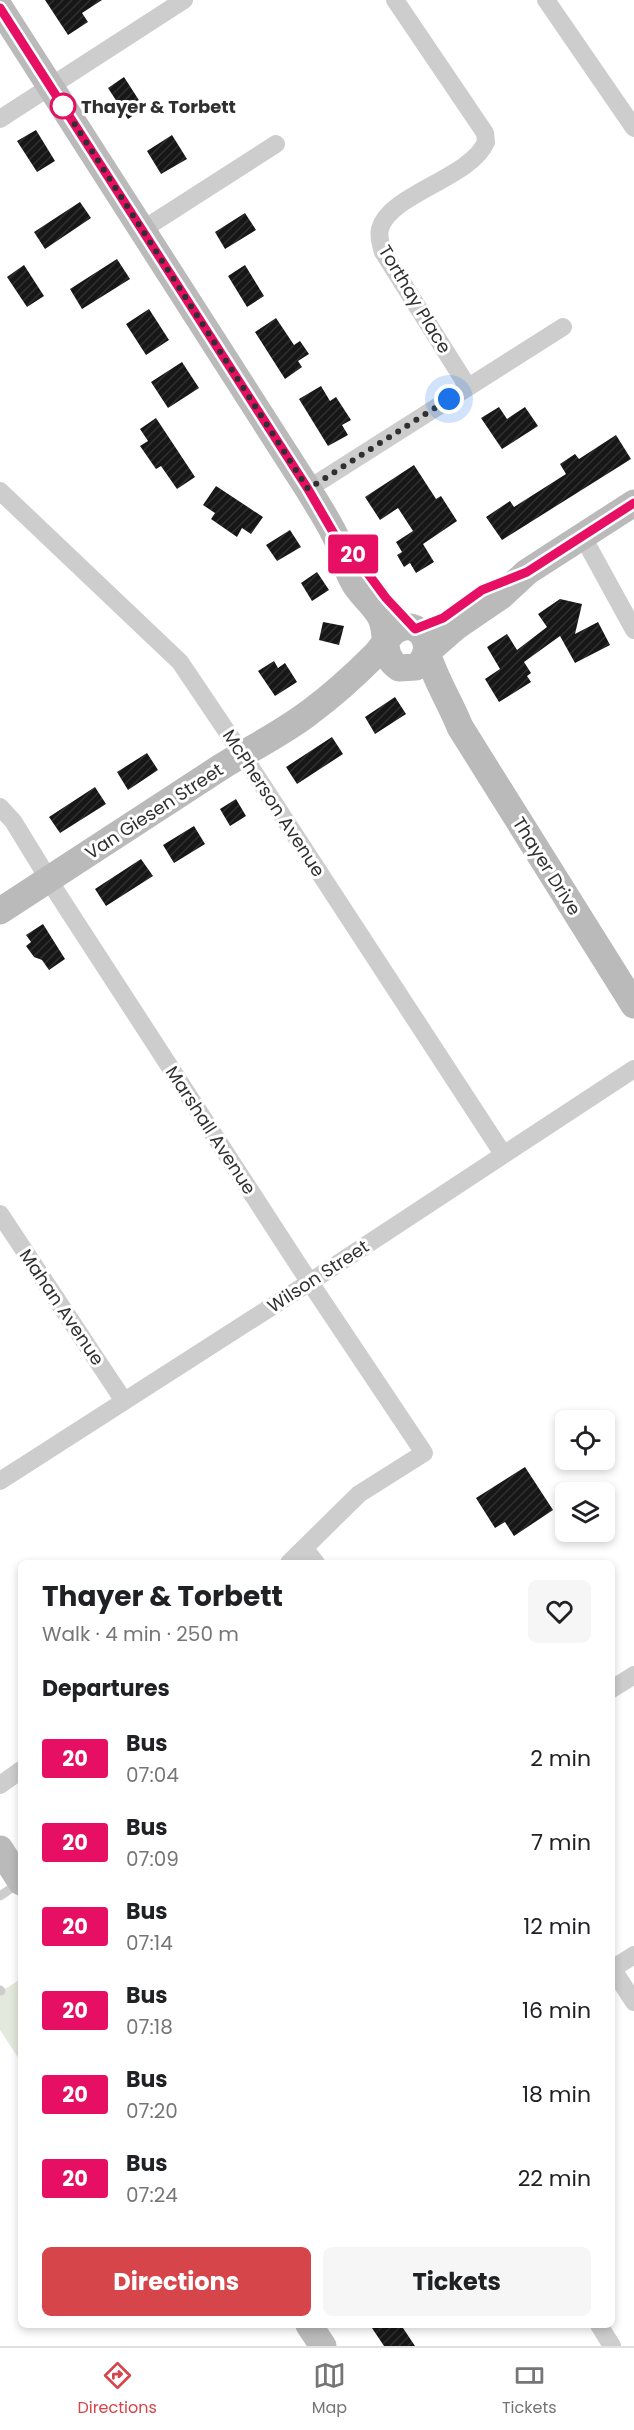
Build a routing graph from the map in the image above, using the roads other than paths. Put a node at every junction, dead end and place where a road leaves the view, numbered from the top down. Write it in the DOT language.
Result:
graph roads {
  1 [pos="184,0"];
  2 [pos="395,0"];
  3 [pos="546,0"];
  4 [pos="0,8"];
  5 [pos="50,87"];
  6 [pos="0,119"];
  7 [pos="634,128"];
  8 [pos="276,144"];
  9 [pos="142,230"];
  10 [pos="563,327"];
  11 [pos="468,387"];
  12 [pos="308,489"];
  13 [pos="0,491"];
  14 [pos="634,503"];
  15 [pos="584,537"];
  16 [pos="337,539"];
  17 [pos="527,572"];
  18 [pos="415,629"];
  19 [pos="634,630"];
  20 [pos="386,644"];
  21 [pos="427,652"];
  22 [pos="405,669"];
  23 [pos="309,713"];
  24 [pos="460,727"];
  25 [pos="242,754"];
  26 [pos="0,807"];
  27 [pos="48,879"];
  28 [pos="0,911"];
  29 [pos="634,1005"];
  30 [pos="634,1069"];
  31 [pos="503,1154"];
  32 [pos="0,1214"];
  33 [pos="310,1282"];
  34 [pos="124,1401"];
  35 [pos="0,1481"];
  36 [pos="304,1548"];
  37 [pos="292,1560"];
  38 [pos="314,1560"];
  39 [pos="634,1675"];
  40 [pos="615,1687"];
  41 [pos="18,1772"];
  42 [pos="0,1785"];
  43 [pos="0,1850"];
  44 [pos="18,1877"];
  45 [pos="18,1884"];
  46 [pos="0,1896"];
  47 [pos="634,1955"];
  48 [pos="615,1967"];
  49 [pos="615,1974"];
  50 [pos="634,2002"];
  51 [pos="311,2328"];
  52 [pos="601,2328"];
  53 [pos="323,2346"];
  54 [pos="612,2346"];
  1 -- 5 [label="street"];
  2 -- 11 [label="street, Torthay Place"];
  3 -- 7 [label="street"];
  4 -- 5 [label="street"];
  5 -- 6 [label="street"];
  5 -- 9 [label="street"];
  8 -- 9 [label="street"];
  9 -- 12 [label="street"];
  10 -- 11 [label="street"];
  11 -- 12 [label="street"];
  12 -- 16 [label="street"];
  13 -- 25 [label="street, McPherson Avenue"];
  14 -- 15 [label="street"];
  15 -- 17 [label="street"];
  15 -- 19 [label="street"];
  16 -- 18 [label="street"];
  16 -- 20 [label="street"];
  17 -- 18 [label="street"];
  17 -- 21 [label="street"];
  18 -- 20 [label="street"];
  18 -- 21 [label="street"];
  20 -- 22 [label="street"];
  20 -- 23 [label="street, Van Giesen Street"];
  21 -- 22 [label="street"];
  21 -- 24 [label="street, Thayer Drive"];
  22 -- 23 [label="street, Van Giesen Street"];
  22 -- 24 [label="street, Thayer Drive"];
  23 -- 25 [label="street, Van Giesen Street"];
  24 -- 29 [label="street, Thayer Drive"];
  25 -- 27 [label="street, Van Giesen Street"];
  25 -- 31 [label="street, McPherson Avenue"];
  26 -- 27 [label="street, Marshall Avenue"];
  27 -- 28 [label="street, Van Giesen Street"];
  27 -- 33 [label="street, Marshall Avenue"];
  30 -- 31 [label="street, Wilson Street"];
  31 -- 33 [label="street, Wilson Street"];
  32 -- 34 [label="street, Mahan Avenue"];
  33 -- 34 [label="street, Wilson Street"];
  33 -- 36 [label="street, Marshall Avenue"];
  34 -- 35 [label="street, Wilson Street"];
  36 -- 37 [label="street"];
  36 -- 38 [label="street"];
  39 -- 40 [label="street"];
  41 -- 42 [label="street"];
  43 -- 44 [label="street"];
  45 -- 46 [label="lane"];
  47 -- 48 [label="street"];
  49 -- 50 [label="street"];
  51 -- 53 [label="street"];
  52 -- 54 [label="street"];
}
